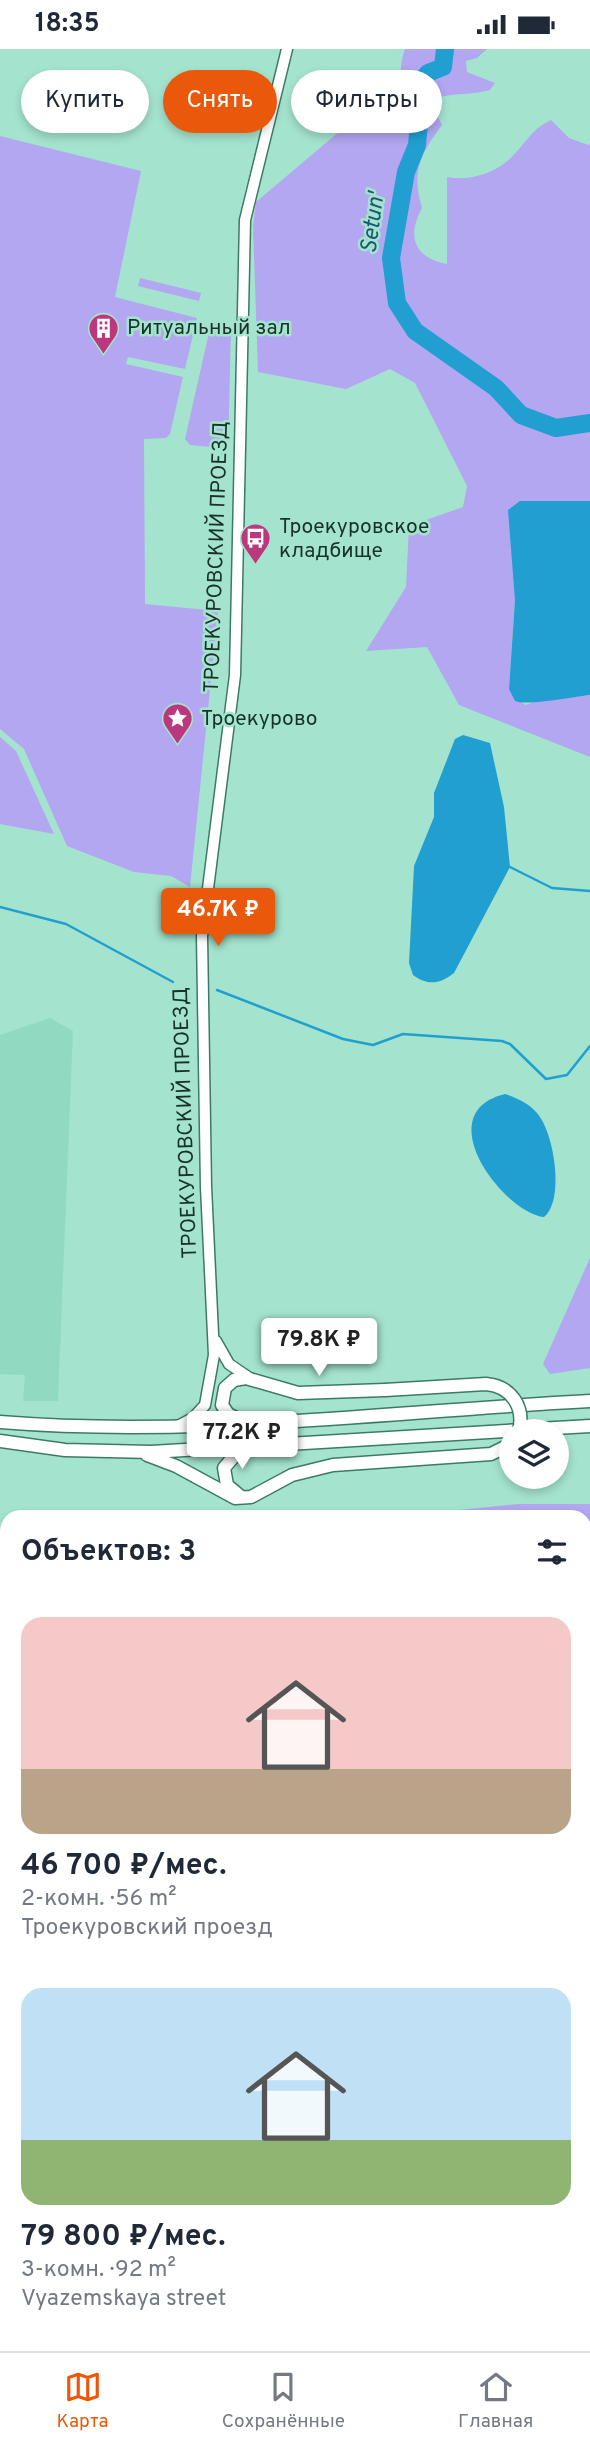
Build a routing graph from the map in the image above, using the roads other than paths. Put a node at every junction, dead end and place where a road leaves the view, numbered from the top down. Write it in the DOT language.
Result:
graph roads {
  1 [pos="287,49"];
  2 [pos="214,1335"];
  3 [pos="214,1355"];
  4 [pos="243,1379"];
  5 [pos="219,1389"];
  6 [pos="590,1401"];
  7 [pos="205,1405"];
  8 [pos="222,1405"];
  9 [pos="519,1419"];
  10 [pos="0,1422"];
  11 [pos="251,1425"];
  12 [pos="590,1426"];
  13 [pos="173,1429"];
  14 [pos="1,1442"];
  15 [pos="253,1447"];
  16 [pos="132,1451"];
  17 [pos="499,1452"];
  18 [pos="244,1498"];
  1 -- 2 [label="street, ТРОЕКУРОВСКИЙ ПРОЕЗД"];
  2 -- 3 [label="street, ТРОЕКУРОВСКИЙ ПРОЕЗД"];
  2 -- 4 [label="street"];
  3 -- 4 [label="street"];
  3 -- 5 [label="street"];
  3 -- 7 [label="street, ТРОЕКУРОВСКИЙ ПРОЕЗД"];
  4 -- 5 [label="street"];
  4 -- 8 [label="main road"];
  4 -- 9 [label="main road, bridge"];
  5 -- 7 [label="street"];
  5 -- 8 [label="street"];
  6 -- 11 [label="main road"];
  7 -- 13 [label="street"];
  8 -- 11 [label="main road"];
  10 -- 13 [label="main road"];
  11 -- 13 [label="main road"];
  12 -- 15 [label="main road"];
  14 -- 16 [label="main road"];
  15 -- 16 [label="main road"];
  15 -- 18 [label="main road"];
  16 -- 18 [label="main road"];
  17 -- 18 [label="main road"];
}
